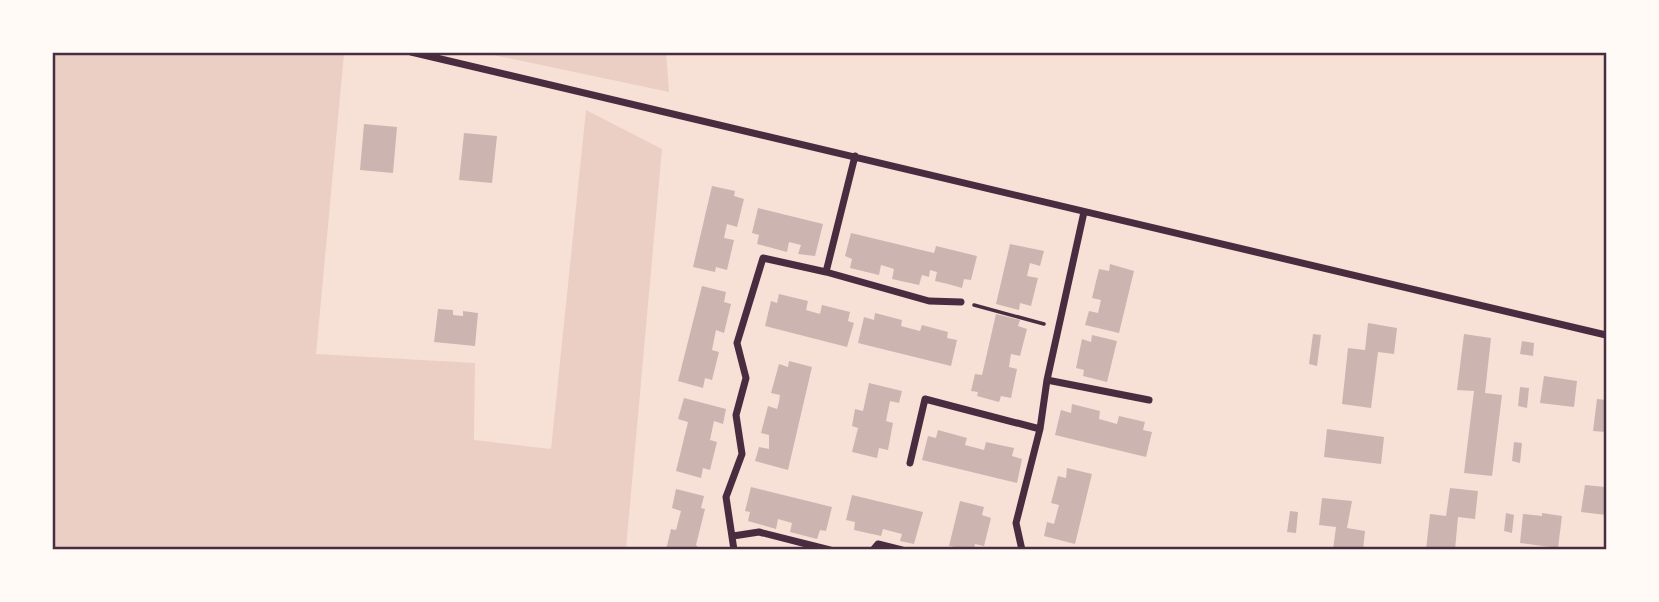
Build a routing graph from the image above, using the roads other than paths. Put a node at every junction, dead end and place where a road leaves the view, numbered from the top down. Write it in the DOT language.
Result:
graph roads {
  1 [pos="411,52"];
  2 [pos="855,156"];
  3 [pos="1084,212"];
  4 [pos="826,272"];
  5 [pos="961,302"];
  6 [pos="1606,335"];
  7 [pos="1047,380"];
  8 [pos="1149,400"];
  9 [pos="1040,429"];
  10 [pos="910,463"];
  11 [pos="733,536"];
  12 [pos="734,550"];
  13 [pos="830,550"];
  14 [pos="873,550"];
  15 [pos="902,550"];
  16 [pos="1022,550"];
  1 -- 2 [label="street"];
  2 -- 3 [label="street"];
  2 -- 4 [label="street"];
  3 -- 6 [label="street"];
  3 -- 7 [label="street"];
  4 -- 5 [label="street"];
  4 -- 11 [label="street"];
  7 -- 8 [label="street"];
  7 -- 9 [label="street"];
  9 -- 10 [label="street"];
  9 -- 16 [label="street"];
  11 -- 12 [label="street"];
  11 -- 13 [label="street"];
  14 -- 15 [label="street"];
}
